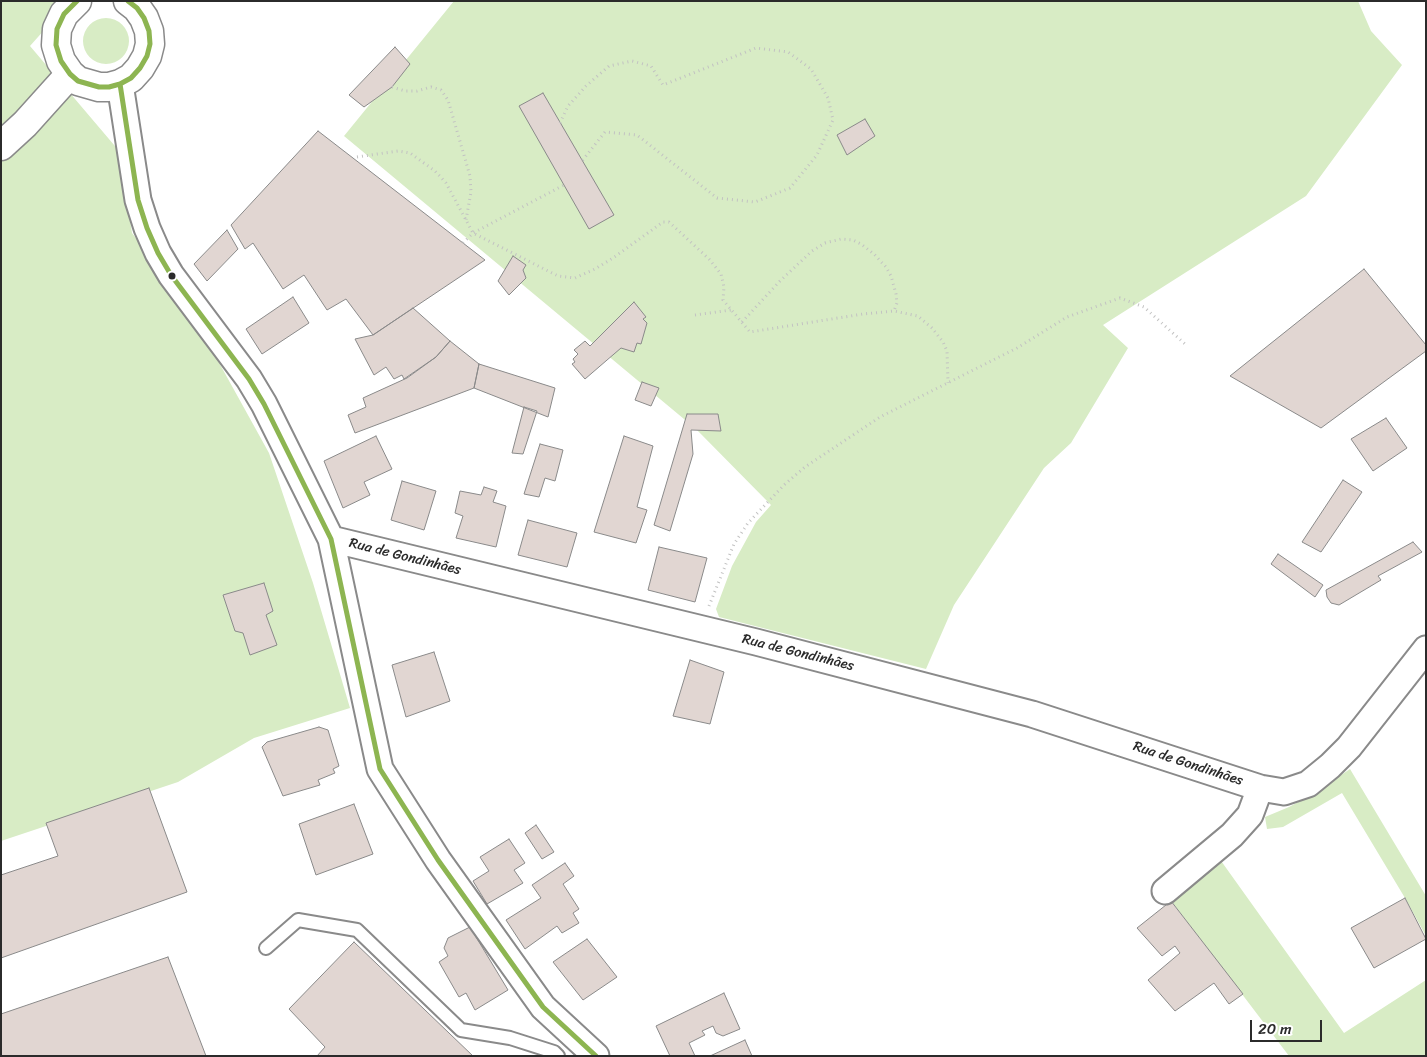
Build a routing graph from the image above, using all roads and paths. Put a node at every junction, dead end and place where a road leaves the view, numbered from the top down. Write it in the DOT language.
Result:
graph roads {
  1 [pos="128,1"];
  2 [pos="75,2"];
  3 [pos="70,74"];
  4 [pos="120,84"];
  5 [pos="392,87"];
  6 [pos="560,123"];
  7 [pos="1,146"];
  8 [pos="357,157"];
  9 [pos="582,161"];
  10 [pos="564,185"];
  11 [pos="466,220"];
  12 [pos="473,233"];
  13 [pos="463,243"];
  14 [pos="731,310"];
  15 [pos="894,311"];
  16 [pos="695,315"];
  17 [pos="742,322"];
  18 [pos="1185,344"];
  19 [pos="948,383"];
  20 [pos="331,539"];
  21 [pos="704,629"];
  22 [pos="1426,650"];
  23 [pos="1260,788"];
  24 [pos="1165,891"];
  25 [pos="266,948"];
  26 [pos="558,1056"];
  27 [pos="596,1056"];
  1 -- 4 [label="street"];
  2 -- 3 [label="street"];
  3 -- 4 [label="street"];
  3 -- 7 [label="street"];
  4 -- 20 [label="street"];
  5 -- 11 [label="path"];
  6 -- 9 [label="path"];
  8 -- 11 [label="path"];
  10 -- 12 [label="path"];
  11 -- 12 [label="path"];
  12 -- 13 [label="path"];
  12 -- 14 [label="path"];
  14 -- 16 [label="path"];
  14 -- 17 [label="path"];
  15 -- 17 [label="path"];
  15 -- 17 [label="path"];
  15 -- 19 [label="path"];
  18 -- 19 [label="path"];
  19 -- 21 [label="path"];
  20 -- 21 [label="street, Rua de Gondinhães"];
  20 -- 27 [label="street"];
  21 -- 23 [label="street, Rua de Gondinhães"];
  22 -- 23 [label="street, Rua de Gondinhães"];
  23 -- 24 [label="street, Rua de Gondinhães"];
  25 -- 26 [label="lane"];
}
